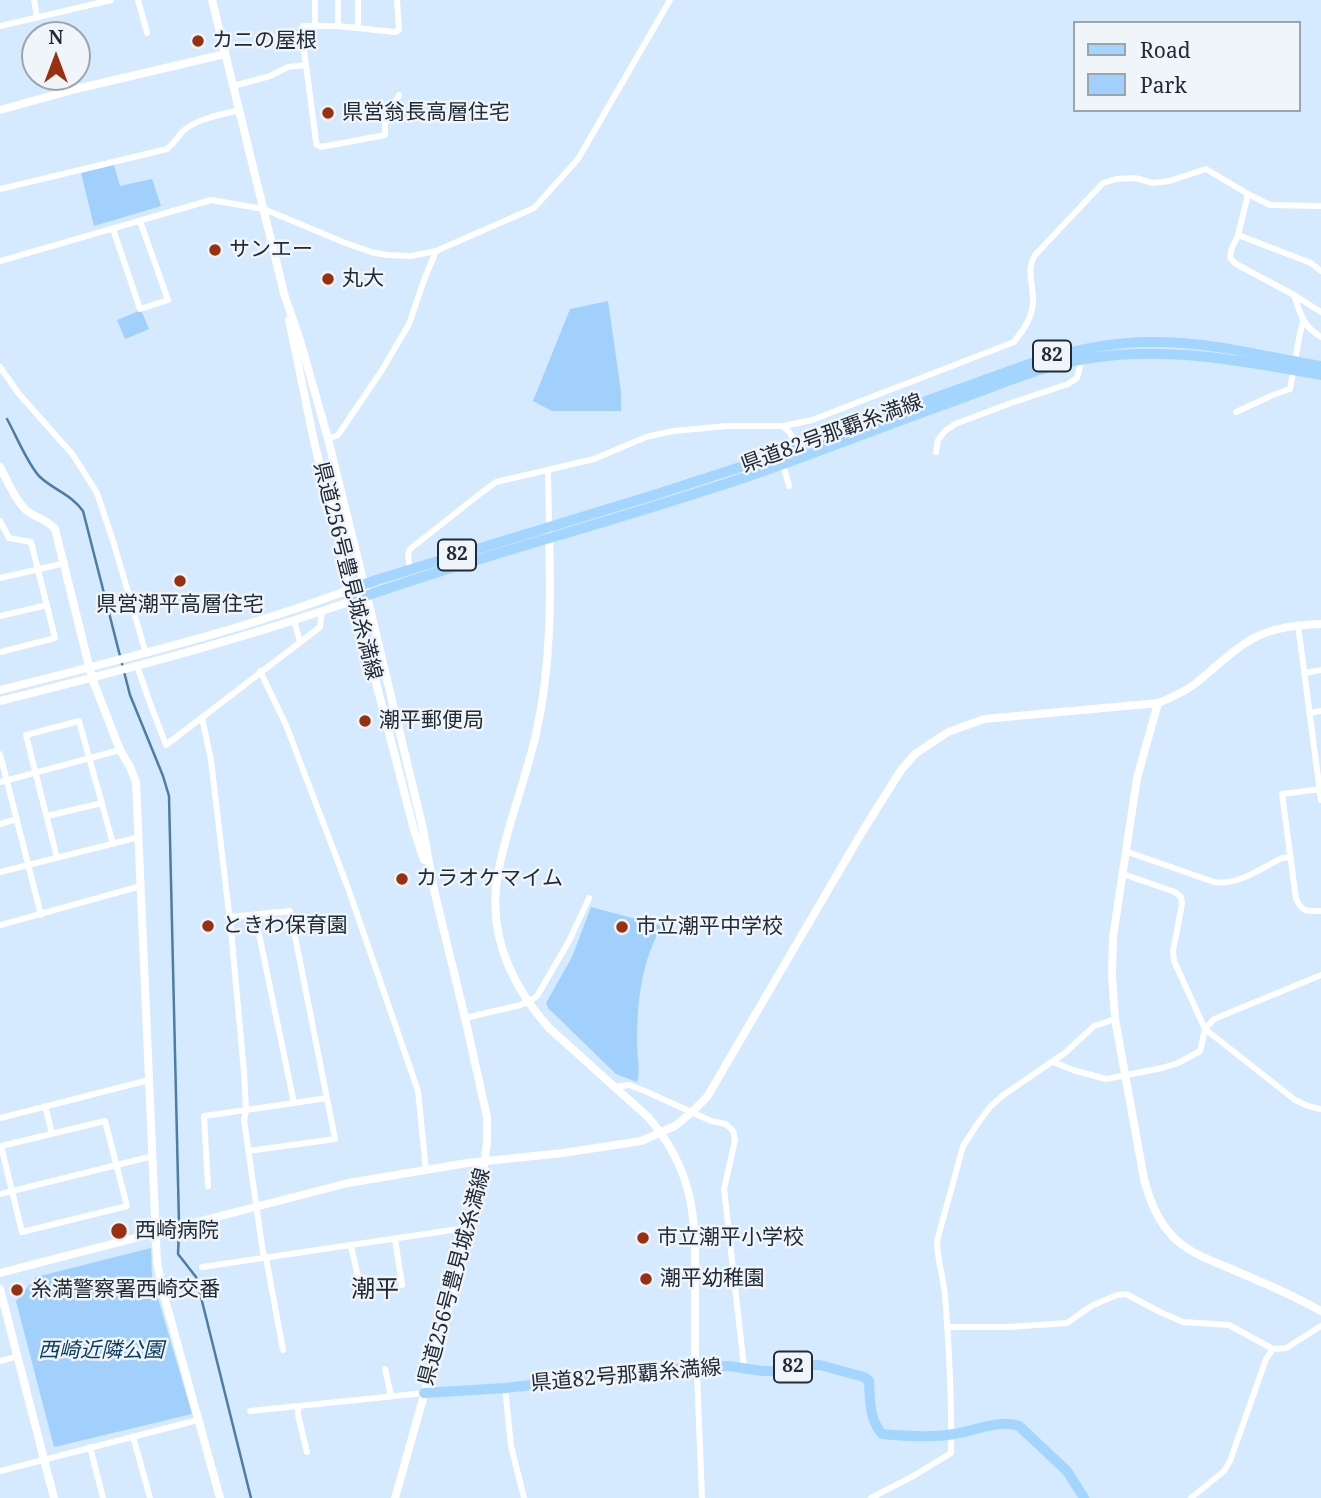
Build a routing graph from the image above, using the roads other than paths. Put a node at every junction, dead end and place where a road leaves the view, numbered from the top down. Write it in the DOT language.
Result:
graph roads {
  1 [pos="34,0"];
  2 [pos="111,0"];
  3 [pos="138,0"];
  4 [pos="212,0"];
  5 [pos="315,0"];
  6 [pos="338,0"];
  7 [pos="358,0"];
  8 [pos="397,0"];
  9 [pos="670,0"];
  10 [pos="37,17"];
  11 [pos="0,26"];
  12 [pos="315,26"];
  13 [pos="338,26"];
  14 [pos="358,27"];
  15 [pos="147,33"];
  16 [pos="225,54"];
  17 [pos="306,65"];
  18 [pos="233,86"];
  19 [pos="399,95"];
  20 [pos="0,110"];
  21 [pos="239,110"];
  22 [pos="0,189"];
  23 [pos="1248,194"];
  24 [pos="1321,206"];
  25 [pos="264,209"];
  26 [pos="140,221"];
  27 [pos="113,229"];
  28 [pos="1238,234"];
  29 [pos="436,251"];
  30 [pos="0,261"];
  31 [pos="1321,271"];
  32 [pos="284,290"];
  33 [pos="1294,295"];
  34 [pos="1321,312"];
  35 [pos="1303,322"];
  36 [pos="1321,337"];
  37 [pos="1077,355"];
  38 [pos="1321,366"];
  39 [pos="0,367"];
  40 [pos="1321,375"];
  41 [pos="1236,412"];
  42 [pos="783,426"];
  43 [pos="328,439"];
  44 [pos="936,452"];
  45 [pos="799,453"];
  46 [pos="782,459"];
  47 [pos="0,467"];
  48 [pos="548,471"];
  49 [pos="789,486"];
  50 [pos="0,521"];
  51 [pos="549,527"];
  52 [pos="9,538"];
  53 [pos="549,538"];
  54 [pos="0,540"];
  55 [pos="65,563"];
  56 [pos="38,569"];
  57 [pos="411,575"];
  58 [pos="0,578"];
  59 [pos="365,584"];
  60 [pos="353,594"];
  61 [pos="367,595"];
  62 [pos="47,605"];
  63 [pos="322,611"];
  64 [pos="0,616"];
  65 [pos="295,620"];
  66 [pos="1321,624"];
  67 [pos="1298,625"];
  68 [pos="300,642"];
  69 [pos="0,652"];
  70 [pos="146,653"];
  71 [pos="148,663"];
  72 [pos="135,666"];
  73 [pos="90,667"];
  74 [pos="1321,670"];
  75 [pos="260,671"];
  76 [pos="1304,673"];
  77 [pos="92,678"];
  78 [pos="0,690"];
  79 [pos="0,701"];
  80 [pos="1158,702"];
  81 [pos="1321,711"];
  82 [pos="1309,713"];
  83 [pos="202,718"];
  84 [pos="120,750"];
  85 [pos="1318,750"];
  86 [pos="0,754"];
  87 [pos="90,758"];
  88 [pos="36,773"];
  89 [pos="3,781"];
  90 [pos="1320,789"];
  91 [pos="1321,800"];
  92 [pos="102,803"];
  93 [pos="47,816"];
  94 [pos="17,820"];
  95 [pos="0,824"];
  96 [pos="139,836"];
  97 [pos="113,844"];
  98 [pos="1125,851"];
  99 [pos="1290,857"];
  100 [pos="57,858"];
  101 [pos="28,865"];
  102 [pos="0,872"];
  103 [pos="1123,874"];
  104 [pos="141,886"];
  105 [pos="434,890"];
  106 [pos="589,898"];
  107 [pos="1321,911"];
  108 [pos="41,915"];
  109 [pos="255,915"];
  110 [pos="229,917"];
  111 [pos="0,925"];
  112 [pos="1321,975"];
  113 [pos="528,1002"];
  114 [pos="465,1018"];
  115 [pos="1115,1019"];
  116 [pos="1205,1029"];
  117 [pos="1053,1062"];
  118 [pos="149,1080"];
  119 [pos="615,1087"];
  120 [pos="327,1098"];
  121 [pos="294,1103"];
  122 [pos="45,1106"];
  123 [pos="1321,1109"];
  124 [pos="246,1111"];
  125 [pos="693,1111"];
  126 [pos="0,1118"];
  127 [pos="662,1133"];
  128 [pos="52,1134"];
  129 [pos="248,1151"];
  130 [pos="153,1156"];
  131 [pos="485,1162"];
  132 [pos="116,1165"];
  133 [pos="426,1170"];
  134 [pos="208,1186"];
  135 [pos="12,1191"];
  136 [pos="0,1194"];
  137 [pos="257,1206"];
  138 [pos="469,1231"];
  139 [pos="157,1233"];
  140 [pos="395,1239"];
  141 [pos="351,1245"];
  142 [pos="266,1258"];
  143 [pos="202,1267"];
  144 [pos="0,1273"];
  145 [pos="402,1285"];
  146 [pos="0,1289"];
  147 [pos="362,1295"];
  148 [pos="1321,1311"];
  149 [pos="947,1326"];
  150 [pos="1321,1326"];
  151 [pos="1273,1349"];
  152 [pos="283,1350"];
  153 [pos="18,1356"];
  154 [pos="0,1361"];
  155 [pos="695,1367"];
  156 [pos="744,1367"];
  157 [pos="385,1369"];
  158 [pos="505,1388"];
  159 [pos="424,1393"];
  160 [pos="391,1396"];
  161 [pos="298,1407"];
  162 [pos="250,1411"];
  163 [pos="198,1420"];
  164 [pos="951,1435"];
  165 [pos="134,1436"];
  166 [pos="90,1447"];
  167 [pos="307,1452"];
  168 [pos="44,1459"];
  169 [pos="0,1471"];
  170 [pos="216,1497"];
  171 [pos="54,1498"];
  172 [pos="103,1498"];
  173 [pos="149,1498"];
  174 [pos="395,1498"];
  175 [pos="524,1498"];
  176 [pos="702,1498"];
  177 [pos="871,1498"];
  178 [pos="1083,1498"];
  179 [pos="1191,1498"];
  1 -- 10 [label="street"];
  2 -- 10 [label="street"];
  3 -- 15 [label="street"];
  4 -- 16 [label="street, 県道256号豊見城糸満線"];
  5 -- 12 [label="street"];
  6 -- 13 [label="street"];
  7 -- 14 [label="street"];
  8 -- 14 [label="street"];
  9 -- 29 [label="street"];
  10 -- 11 [label="street"];
  12 -- 13 [label="street"];
  12 -- 17 [label="street"];
  13 -- 14 [label="street"];
  16 -- 18 [label="street, 県道256号豊見城糸満線"];
  16 -- 20 [label="street"];
  17 -- 18 [label="street"];
  17 -- 19 [label="street"];
  18 -- 21 [label="street, 県道256号豊見城糸満線"];
  21 -- 22 [label="street"];
  21 -- 25 [label="street, 県道256号豊見城糸満線"];
  23 -- 24 [label="street"];
  23 -- 28 [label="street"];
  23 -- 42 [label="street"];
  25 -- 26 [label="street"];
  25 -- 29 [label="street"];
  25 -- 32 [label="street, 県道256号豊見城糸満線"];
  26 -- 27 [label="street"];
  26 -- 27 [label="street"];
  27 -- 30 [label="street"];
  28 -- 31 [label="street"];
  28 -- 33 [label="street"];
  29 -- 43 [label="street"];
  32 -- 43 [label="street, 県道256号豊見城糸満線"];
  32 -- 60 [label="street, 県道256号豊見城糸満線"];
  33 -- 34 [label="street"];
  33 -- 35 [label="street"];
  35 -- 36 [label="street"];
  35 -- 41 [label="street"];
  37 -- 38 [label="main road, 県道82号那覇糸満線 / 82"];
  37 -- 40 [label="main road, 県道82号那覇糸満線 / 82"];
  37 -- 44 [label="street"];
  37 -- 45 [label="main road, 県道82号那覇糸満線 / 82"];
  39 -- 70 [label="street"];
  42 -- 45 [label="street"];
  42 -- 48 [label="street"];
  43 -- 59 [label="street, 県道256号豊見城糸満線"];
  45 -- 46 [label="main road, 県道82号那覇糸満線 / 82"];
  46 -- 49 [label="street"];
  46 -- 51 [label="main road, 県道82号那覇糸満線 / 82"];
  46 -- 53 [label="main road, 県道82号那覇糸満線 / 82"];
  47 -- 55 [label="street"];
  48 -- 51 [label="street"];
  48 -- 57 [label="street"];
  50 -- 52 [label="street"];
  51 -- 53 [label="street"];
  51 -- 57 [label="main road, 県道82号那覇糸満線 / 82"];
  52 -- 54 [label="street"];
  52 -- 56 [label="street"];
  53 -- 57 [label="main road, 県道82号那覇糸満線 / 82"];
  53 -- 113 [label="street"];
  55 -- 56 [label="street"];
  55 -- 73 [label="street"];
  56 -- 58 [label="street"];
  56 -- 62 [label="street"];
  57 -- 59 [label="main road, 県道82号那覇糸満線 / 82"];
  57 -- 61 [label="main road, 県道82号那覇糸満線 / 82"];
  59 -- 60 [label="main road, 県道82号那覇糸満線 / 82"];
  59 -- 61 [label="street, 県道256号豊見城糸満線"];
  60 -- 61 [label="main road, 県道82号那覇糸満線 / 82"];
  60 -- 63 [label="street"];
  60 -- 70 [label="street"];
  60 -- 105 [label="street, 県道256号豊見城糸満線"];
  61 -- 105 [label="street, 県道256号豊見城糸満線"];
  62 -- 64 [label="street"];
  62 -- 69 [label="street"];
  63 -- 65 [label="street"];
  63 -- 68 [label="street"];
  65 -- 68 [label="street"];
  65 -- 71 [label="street"];
  66 -- 67 [label="street"];
  67 -- 76 [label="street"];
  67 -- 80 [label="street"];
  68 -- 75 [label="street"];
  70 -- 71 [label="street"];
  70 -- 73 [label="street"];
  71 -- 72 [label="street"];
  72 -- 77 [label="street"];
  72 -- 83 [label="street"];
  73 -- 77 [label="street"];
  73 -- 78 [label="street"];
  74 -- 76 [label="street"];
  75 -- 83 [label="street"];
  75 -- 133 [label="street"];
  76 -- 82 [label="street"];
  77 -- 79 [label="street"];
  77 -- 84 [label="street"];
  80 -- 98 [label="street"];
  80 -- 125 [label="street"];
  81 -- 82 [label="street"];
  82 -- 85 [label="street"];
  83 -- 110 [label="street"];
  84 -- 87 [label="street"];
  84 -- 96 [label="street"];
  85 -- 90 [label="street"];
  86 -- 89 [label="street"];
  87 -- 88 [label="street"];
  87 -- 88 [label="street"];
  87 -- 92 [label="street"];
  88 -- 89 [label="street"];
  88 -- 93 [label="street"];
  89 -- 94 [label="street"];
  90 -- 91 [label="street"];
  90 -- 99 [label="street"];
  92 -- 93 [label="street"];
  92 -- 97 [label="street"];
  93 -- 100 [label="street"];
  94 -- 95 [label="street"];
  94 -- 101 [label="street"];
  96 -- 97 [label="street"];
  96 -- 104 [label="street"];
  97 -- 100 [label="street"];
  98 -- 99 [label="street"];
  98 -- 103 [label="street"];
  99 -- 107 [label="street"];
  100 -- 101 [label="street"];
  101 -- 102 [label="street"];
  101 -- 108 [label="street"];
  103 -- 115 [label="street"];
  103 -- 116 [label="street"];
  104 -- 108 [label="street"];
  104 -- 118 [label="street"];
  105 -- 114 [label="street, 県道256号豊見城糸満線"];
  106 -- 113 [label="street"];
  108 -- 111 [label="street"];
  109 -- 110 [label="street"];
  109 -- 120 [label="street"];
  109 -- 121 [label="street"];
  110 -- 124 [label="street"];
  112 -- 116 [label="street"];
  113 -- 114 [label="street"];
  113 -- 119 [label="street"];
  114 -- 131 [label="street, 県道256号豊見城糸満線"];
  115 -- 117 [label="street"];
  115 -- 148 [label="street"];
  116 -- 117 [label="street"];
  116 -- 123 [label="street"];
  117 -- 149 [label="street"];
  118 -- 122 [label="street"];
  118 -- 130 [label="street"];
  119 -- 125 [label="street"];
  119 -- 127 [label="street"];
  120 -- 121 [label="street"];
  120 -- 129 [label="street"];
  121 -- 124 [label="street"];
  122 -- 126 [label="street"];
  122 -- 128 [label="street"];
  124 -- 129 [label="street"];
  124 -- 134 [label="street"];
  125 -- 127 [label="street"];
  125 -- 156 [label="street"];
  127 -- 131 [label="street"];
  127 -- 155 [label="street"];
  128 -- 132 [label="street"];
  128 -- 135 [label="street"];
  129 -- 137 [label="street"];
  130 -- 132 [label="street"];
  130 -- 139 [label="street"];
  131 -- 133 [label="street"];
  131 -- 138 [label="street, 県道256号豊見城糸満線"];
  132 -- 135 [label="street"];
  132 -- 135 [label="street"];
  133 -- 137 [label="street"];
  135 -- 136 [label="street"];
  137 -- 139 [label="street"];
  137 -- 142 [label="street"];
  138 -- 140 [label="street"];
  138 -- 159 [label="street, 県道256号豊見城糸満線"];
  139 -- 144 [label="street"];
  139 -- 163 [label="street"];
  140 -- 141 [label="street"];
  140 -- 145 [label="street"];
  141 -- 142 [label="street"];
  141 -- 147 [label="street"];
  142 -- 143 [label="street"];
  142 -- 152 [label="street"];
  146 -- 153 [label="street"];
  149 -- 151 [label="street"];
  149 -- 164 [label="street"];
  150 -- 151 [label="street"];
  151 -- 179 [label="street"];
  153 -- 154 [label="street"];
  153 -- 168 [label="street"];
  155 -- 156 [label="main road, 県道82号那覇糸満線 / 82"];
  155 -- 158 [label="main road, 県道82号那覇糸満線 / 82"];
  155 -- 176 [label="street"];
  156 -- 164 [label="main road, 県道82号那覇糸満線 / 82"];
  157 -- 160 [label="street"];
  158 -- 159 [label="main road, 県道82号那覇糸満線 / 82"];
  158 -- 175 [label="street"];
  159 -- 160 [label="street"];
  159 -- 174 [label="street, 県道256号豊見城糸満線"];
  160 -- 161 [label="street"];
  161 -- 162 [label="street"];
  161 -- 167 [label="street"];
  163 -- 165 [label="street"];
  163 -- 170 [label="street"];
  164 -- 177 [label="street"];
  164 -- 178 [label="main road, 県道82号那覇糸満線 / 82"];
  165 -- 166 [label="street"];
  165 -- 173 [label="street"];
  166 -- 168 [label="street"];
  166 -- 172 [label="street"];
  168 -- 169 [label="street"];
  168 -- 171 [label="street"];
}
